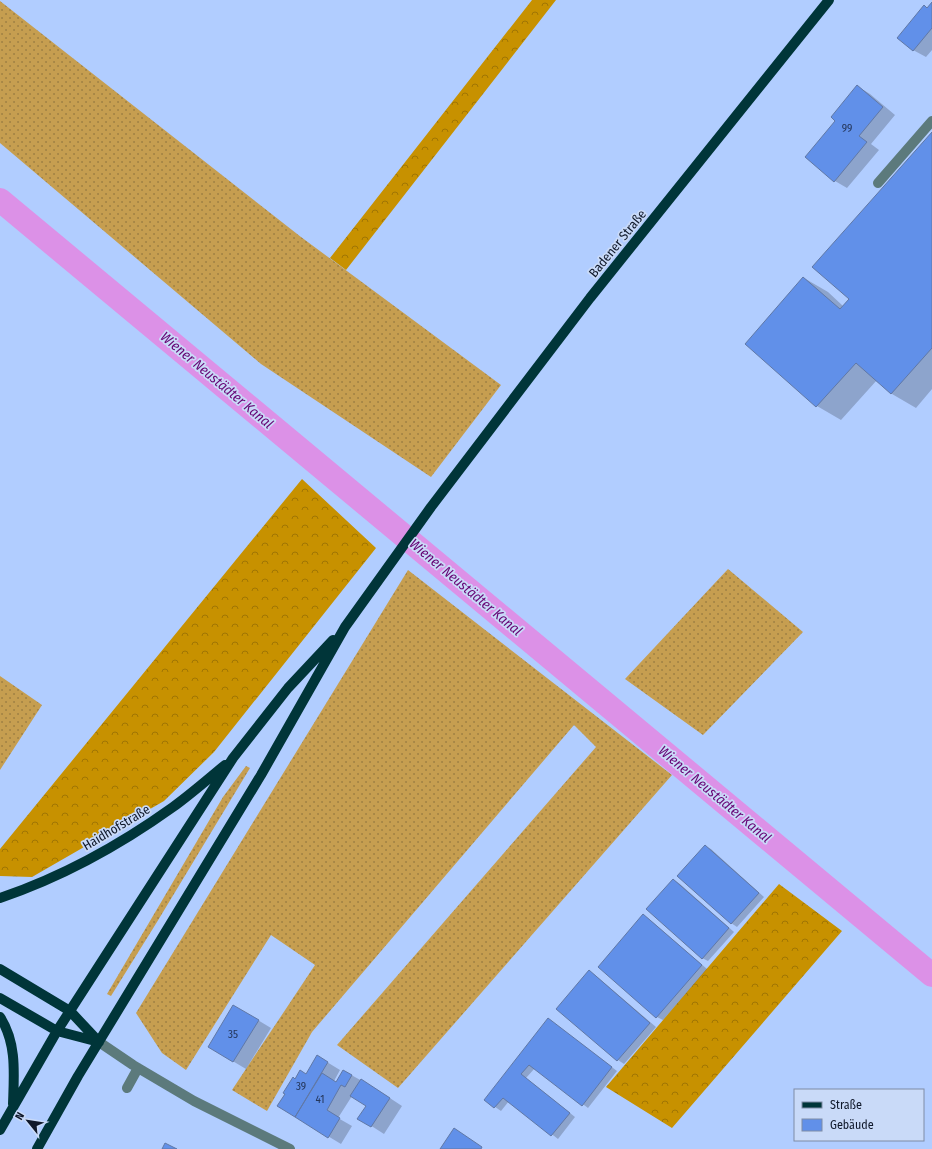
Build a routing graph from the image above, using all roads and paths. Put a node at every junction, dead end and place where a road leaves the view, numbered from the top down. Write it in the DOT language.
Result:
graph roads {
  1 [pos="829,0"];
  2 [pos="932,121"];
  3 [pos="878,183"];
  4 [pos="345,627"];
  5 [pos="233,758"];
  6 [pos="0,898"];
  7 [pos="0,969"];
  8 [pos="0,998"];
  9 [pos="70,1011"];
  10 [pos="0,1016"];
  11 [pos="57,1031"];
  12 [pos="99,1042"];
  13 [pos="138,1068"];
  14 [pos="127,1088"];
  15 [pos="13,1106"];
  16 [pos="0,1130"];
  17 [pos="37,1149"];
  18 [pos="290,1149"];
  1 -- 4 [label="main road, Badener Straße"];
  2 -- 3 [label="street"];
  4 -- 5 [label="main road"];
  4 -- 12 [label="main road"];
  5 -- 6 [label="main road, Haidhofstraße"];
  5 -- 9 [label="main road"];
  7 -- 9 [label="main road"];
  8 -- 11 [label="main road"];
  9 -- 11 [label="main road"];
  9 -- 12 [label="main road"];
  10 -- 15 [label="main road"];
  11 -- 12 [label="main road"];
  11 -- 15 [label="main road"];
  12 -- 13 [label="street"];
  12 -- 17 [label="main road"];
  13 -- 14 [label="street"];
  13 -- 18 [label="street"];
  15 -- 16 [label="main road"];
}
